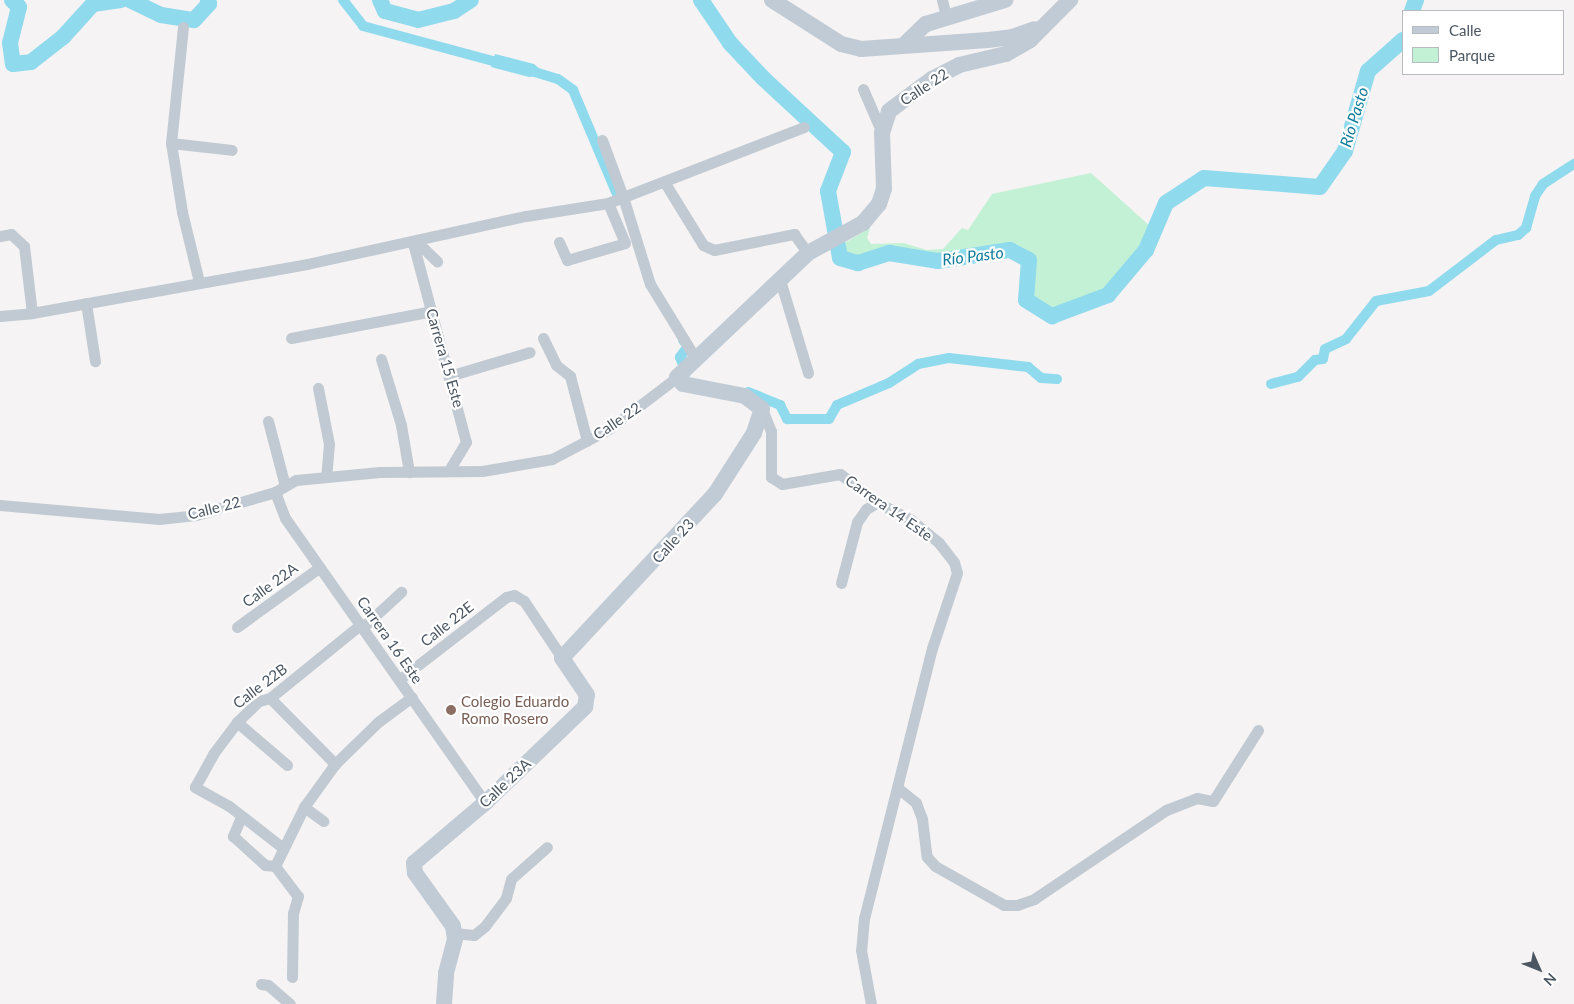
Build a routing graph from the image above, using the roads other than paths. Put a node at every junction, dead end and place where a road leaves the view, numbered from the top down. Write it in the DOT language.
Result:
graph roads {
  1 [pos="772,0"];
  2 [pos="942,0"];
  3 [pos="1005,0"];
  4 [pos="1070,0"];
  5 [pos="1058,14"];
  6 [pos="946,16"];
  7 [pos="183,27"];
  8 [pos="905,44"];
  9 [pos="864,89"];
  10 [pos="804,127"];
  11 [pos="882,133"];
  12 [pos="602,140"];
  13 [pos="171,143"];
  14 [pos="232,150"];
  15 [pos="665,183"];
  16 [pos="616,200"];
  17 [pos="0,236"];
  18 [pos="415,242"];
  19 [pos="559,242"];
  20 [pos="814,248"];
  21 [pos="437,261"];
  22 [pos="780,280"];
  23 [pos="199,282"];
  24 [pos="86,303"];
  25 [pos="432,311"];
  26 [pos="32,313"];
  27 [pos="0,316"];
  28 [pos="291,338"];
  29 [pos="542,338"];
  30 [pos="530,352"];
  31 [pos="381,359"];
  32 [pos="95,361"];
  33 [pos="687,368"];
  34 [pos="808,373"];
  35 [pos="449,376"];
  36 [pos="318,388"];
  37 [pos="762,409"];
  38 [pos="268,421"];
  39 [pos="587,441"];
  40 [pos="450,469"];
  41 [pos="409,472"];
  42 [pos="326,477"];
  43 [pos="285,486"];
  44 [pos="275,492"];
  45 [pos="878,502"];
  46 [pos="0,506"];
  47 [pos="320,566"];
  48 [pos="841,583"];
  49 [pos="402,592"];
  50 [pos="362,625"];
  51 [pos="237,628"];
  52 [pos="562,658"];
  53 [pos="400,679"];
  54 [pos="412,697"];
  55 [pos="270,698"];
  56 [pos="237,722"];
  57 [pos="1258,730"];
  58 [pos="335,764"];
  59 [pos="287,765"];
  60 [pos="899,789"];
  61 [pos="485,803"];
  62 [pos="304,807"];
  63 [pos="241,817"];
  64 [pos="323,822"];
  65 [pos="547,847"];
  66 [pos="283,848"];
  67 [pos="275,866"];
  68 [pos="454,933"];
  69 [pos="292,977"];
  70 [pos="261,984"];
  71 [pos="290,1004"];
  72 [pos="444,1004"];
  73 [pos="871,1004"];
  1 -- 8 [label="street, Calle 22"];
  2 -- 6 [label="street"];
  3 -- 6 [label="street"];
  4 -- 5 [label="street, Calle 22"];
  5 -- 8 [label="street, Calle 22"];
  5 -- 11 [label="street, Calle 22"];
  6 -- 8 [label="street"];
  7 -- 13 [label="street"];
  9 -- 11 [label="street"];
  10 -- 15 [label="street"];
  11 -- 20 [label="street, Calle 22"];
  12 -- 16 [label="street"];
  13 -- 14 [label="street"];
  13 -- 23 [label="street"];
  15 -- 16 [label="street"];
  15 -- 20 [label="street"];
  16 -- 18 [label="street"];
  16 -- 19 [label="street"];
  16 -- 33 [label="street"];
  17 -- 26 [label="street"];
  18 -- 21 [label="street"];
  18 -- 23 [label="street"];
  18 -- 25 [label="street, Carrera 15 Este"];
  20 -- 22 [label="street, Calle 22"];
  22 -- 33 [label="street, Calle 22"];
  22 -- 34 [label="street"];
  23 -- 24 [label="street"];
  24 -- 26 [label="street"];
  24 -- 32 [label="street"];
  25 -- 28 [label="street"];
  25 -- 35 [label="street, Carrera 15 Este"];
  26 -- 27 [label="street"];
  29 -- 39 [label="street"];
  30 -- 35 [label="street"];
  31 -- 41 [label="street"];
  33 -- 37 [label="street"];
  33 -- 39 [label="street, Calle 22"];
  35 -- 40 [label="street, Carrera 15 Este"];
  36 -- 42 [label="street"];
  37 -- 45 [label="street, Carrera 14 Este"];
  37 -- 52 [label="street, Calle 23"];
  38 -- 43 [label="street"];
  39 -- 40 [label="street, Calle 22"];
  40 -- 41 [label="street, Calle 22"];
  41 -- 42 [label="street, Calle 22"];
  42 -- 43 [label="street, Calle 22"];
  43 -- 44 [label="street, Calle 22"];
  44 -- 46 [label="street, Calle 22"];
  44 -- 47 [label="street, Carrera 16 Este"];
  45 -- 48 [label="street"];
  45 -- 60 [label="street, Carrera 14 Este"];
  47 -- 50 [label="street, Carrera 16 Este"];
  47 -- 51 [label="street, Calle 22A"];
  49 -- 50 [label="street, Calle 22B"];
  50 -- 53 [label="street, Carrera 16 Este"];
  50 -- 55 [label="street, Calle 22B"];
  52 -- 53 [label="street, Calle 22E"];
  52 -- 61 [label="street, Calle 23A"];
  53 -- 54 [label="street, Carrera 16 Este"];
  54 -- 58 [label="street"];
  54 -- 61 [label="street, Carrera 16 Este"];
  55 -- 56 [label="street, Calle 22B"];
  55 -- 58 [label="street"];
  56 -- 59 [label="street"];
  56 -- 63 [label="street, Calle 22B"];
  57 -- 60 [label="street"];
  58 -- 62 [label="street"];
  60 -- 73 [label="street"];
  61 -- 68 [label="street, Calle 23A"];
  62 -- 64 [label="street"];
  62 -- 66 [label="street"];
  63 -- 66 [label="street"];
  63 -- 67 [label="street"];
  65 -- 68 [label="street"];
  66 -- 67 [label="street"];
  67 -- 69 [label="street"];
  68 -- 72 [label="street"];
  70 -- 71 [label="street"];
}
